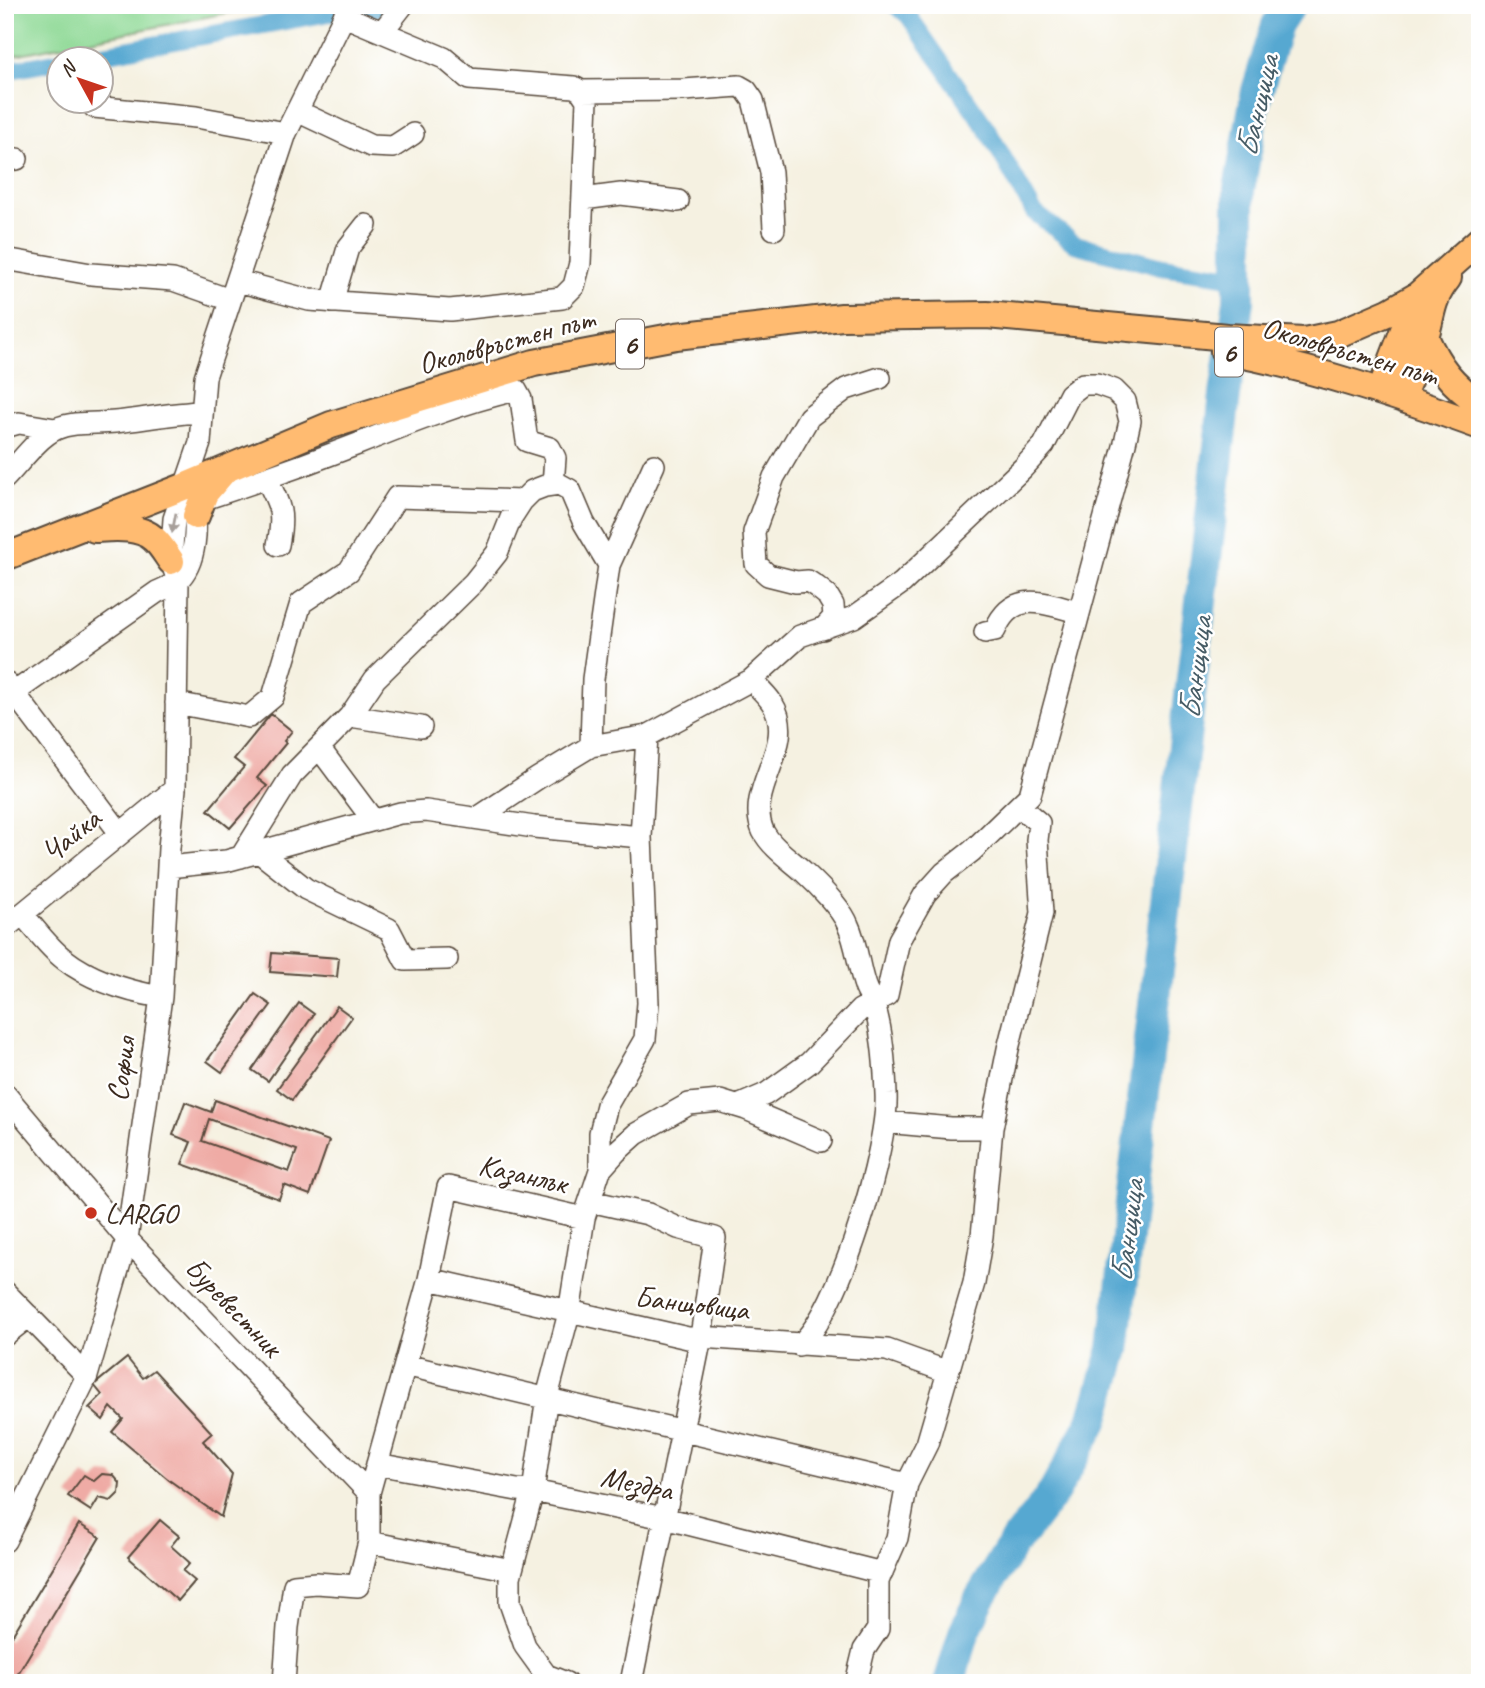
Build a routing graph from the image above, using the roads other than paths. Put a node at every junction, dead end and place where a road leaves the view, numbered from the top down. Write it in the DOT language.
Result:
graph roads {
  1 [pos="345,11"];
  2 [pos="392,18"];
  3 [pos="581,91"];
  4 [pos="116,109"];
  5 [pos="297,111"];
  6 [pos="286,133"];
  7 [pos="413,134"];
  8 [pos="583,199"];
  9 [pos="678,201"];
  10 [pos="366,225"];
  11 [pos="774,229"];
  12 [pos="1480,240"];
  13 [pos="1480,254"];
  14 [pos="5,259"];
  15 [pos="234,290"];
  16 [pos="1417,296"];
  17 [pos="332,302"];
  18 [pos="1159,334"];
  19 [pos="1425,337"];
  20 [pos="880,378"];
  21 [pos="1391,394"];
  22 [pos="1480,404"];
  23 [pos="202,412"];
  24 [pos="1480,426"];
  25 [pos="5,427"];
  26 [pos="55,429"];
  27 [pos="654,465"];
  28 [pos="5,478"];
  29 [pos="266,478"];
  30 [pos="553,485"];
  31 [pos="194,501"];
  32 [pos="522,501"];
  33 [pos="75,530"];
  34 [pos="278,545"];
  35 [pos="5,557"];
  36 [pos="609,565"];
  37 [pos="175,571"];
  38 [pos="1079,612"];
  39 [pos="823,629"];
  40 [pos="985,632"];
  41 [pos="751,680"];
  42 [pos="10,687"];
  43 [pos="176,703"];
  44 [pos="350,716"];
  45 [pos="421,727"];
  46 [pos="647,736"];
  47 [pos="591,746"];
  48 [pos="320,749"];
  49 [pos="175,789"];
  50 [pos="1019,806"];
  51 [pos="479,817"];
  52 [pos="373,820"];
  53 [pos="120,833"];
  54 [pos="642,837"];
  55 [pos="250,855"];
  56 [pos="169,867"];
  57 [pos="12,918"];
  58 [pos="447,959"];
  59 [pos="161,997"];
  60 [pos="874,1002"];
  61 [pos="5,1094"];
  62 [pos="737,1106"];
  63 [pos="885,1122"];
  64 [pos="992,1129"];
  65 [pos="821,1141"];
  66 [pos="600,1170"];
  67 [pos="587,1210"];
  68 [pos="127,1239"];
  69 [pos="429,1279"];
  70 [pos="5,1292"];
  71 [pos="569,1313"];
  72 [pos="29,1316"];
  73 [pos="5,1335"];
  74 [pos="701,1337"];
  75 [pos="799,1345"];
  76 [pos="405,1365"];
  77 [pos="948,1371"];
  78 [pos="87,1376"];
  79 [pos="547,1397"];
  80 [pos="682,1429"];
  81 [pos="377,1464"];
  82 [pos="907,1483"];
  83 [pos="533,1491"];
  84 [pos="369,1493"];
  85 [pos="664,1518"];
  86 [pos="8,1527"];
  87 [pos="369,1542"];
  88 [pos="512,1570"];
  89 [pos="882,1573"];
  90 [pos="284,1683"];
  91 [pos="566,1683"];
  92 [pos="631,1683"];
  93 [pos="856,1683"];
  1 -- 2 [label="street"];
  1 -- 5 [label="street"];
  2 -- 3 [label="street"];
  3 -- 8 [label="street"];
  3 -- 11 [label="street"];
  4 -- 6 [label="street"];
  5 -- 6 [label="street"];
  5 -- 7 [label="street"];
  6 -- 15 [label="street"];
  8 -- 9 [label="street"];
  8 -- 17 [label="street"];
  10 -- 17 [label="street"];
  12 -- 16 [label="main road, 6"];
  13 -- 19 [label="main road"];
  14 -- 15 [label="street"];
  15 -- 17 [label="street"];
  15 -- 23 [label="street"];
  16 -- 18 [label="main road, 6"];
  16 -- 21 [label="main road"];
  18 -- 21 [label="main road, Околовръстен път / 6"];
  18 -- 31 [label="main road, Околовръстен път / 6"];
  19 -- 21 [label="main road"];
  19 -- 22 [label="main road"];
  20 -- 39 [label="street"];
  21 -- 24 [label="main road, Околовръстен път / 6"];
  23 -- 26 [label="street"];
  23 -- 31 [label="street"];
  25 -- 26 [label="street"];
  26 -- 28 [label="street"];
  27 -- 36 [label="street"];
  29 -- 30 [label="street"];
  29 -- 31 [label="street"];
  29 -- 34 [label="street"];
  30 -- 32 [label="street"];
  30 -- 36 [label="street"];
  31 -- 33 [label="main road"];
  31 -- 37 [label="street"];
  31 -- 37 [label="street, София, one-way"];
  32 -- 43 [label="street"];
  32 -- 44 [label="street"];
  33 -- 35 [label="main road"];
  33 -- 37 [label="main road"];
  36 -- 47 [label="street"];
  37 -- 42 [label="street"];
  37 -- 43 [label="street, София"];
  38 -- 39 [label="street"];
  38 -- 40 [label="street"];
  38 -- 50 [label="street"];
  39 -- 41 [label="street"];
  41 -- 46 [label="street"];
  41 -- 60 [label="street"];
  42 -- 53 [label="street"];
  43 -- 49 [label="street, София"];
  44 -- 45 [label="street"];
  44 -- 48 [label="street"];
  46 -- 47 [label="street"];
  46 -- 54 [label="street"];
  47 -- 51 [label="street"];
  48 -- 52 [label="street"];
  48 -- 55 [label="street"];
  49 -- 53 [label="street, Чайка"];
  49 -- 56 [label="street, София"];
  50 -- 60 [label="street"];
  50 -- 64 [label="street"];
  51 -- 52 [label="street"];
  51 -- 54 [label="street"];
  52 -- 55 [label="street"];
  53 -- 57 [label="street, Чайка"];
  54 -- 66 [label="street"];
  55 -- 56 [label="street"];
  55 -- 58 [label="street"];
  56 -- 59 [label="street, София"];
  57 -- 59 [label="street"];
  59 -- 68 [label="street, София"];
  60 -- 62 [label="street"];
  60 -- 63 [label="street"];
  61 -- 68 [label="street, Буревестник"];
  62 -- 65 [label="street"];
  62 -- 66 [label="street"];
  63 -- 64 [label="street"];
  63 -- 75 [label="street"];
  64 -- 77 [label="street"];
  66 -- 67 [label="street"];
  67 -- 69 [label="street, Казанлък"];
  67 -- 71 [label="street"];
  67 -- 74 [label="street, Казанлък"];
  68 -- 78 [label="street, София"];
  68 -- 84 [label="street, Буревестник"];
  69 -- 71 [label="street, Банщовица"];
  69 -- 76 [label="street"];
  70 -- 72 [label="street"];
  71 -- 74 [label="street, Банщовица"];
  71 -- 79 [label="street"];
  72 -- 73 [label="street"];
  72 -- 78 [label="street"];
  74 -- 75 [label="street, Банщовица"];
  74 -- 80 [label="street"];
  75 -- 77 [label="street, Банщовица"];
  76 -- 79 [label="street"];
  76 -- 81 [label="street"];
  77 -- 82 [label="street"];
  78 -- 86 [label="street, София"];
  79 -- 80 [label="street"];
  79 -- 83 [label="street"];
  80 -- 82 [label="street"];
  80 -- 85 [label="street"];
  81 -- 83 [label="street, Мездра"];
  81 -- 84 [label="street"];
  82 -- 89 [label="street"];
  83 -- 85 [label="street, Мездра"];
  83 -- 88 [label="street"];
  84 -- 87 [label="street"];
  85 -- 89 [label="street, Мездра"];
  85 -- 92 [label="street"];
  87 -- 88 [label="street"];
  87 -- 90 [label="street"];
  88 -- 91 [label="street"];
  89 -- 93 [label="street"];
}
